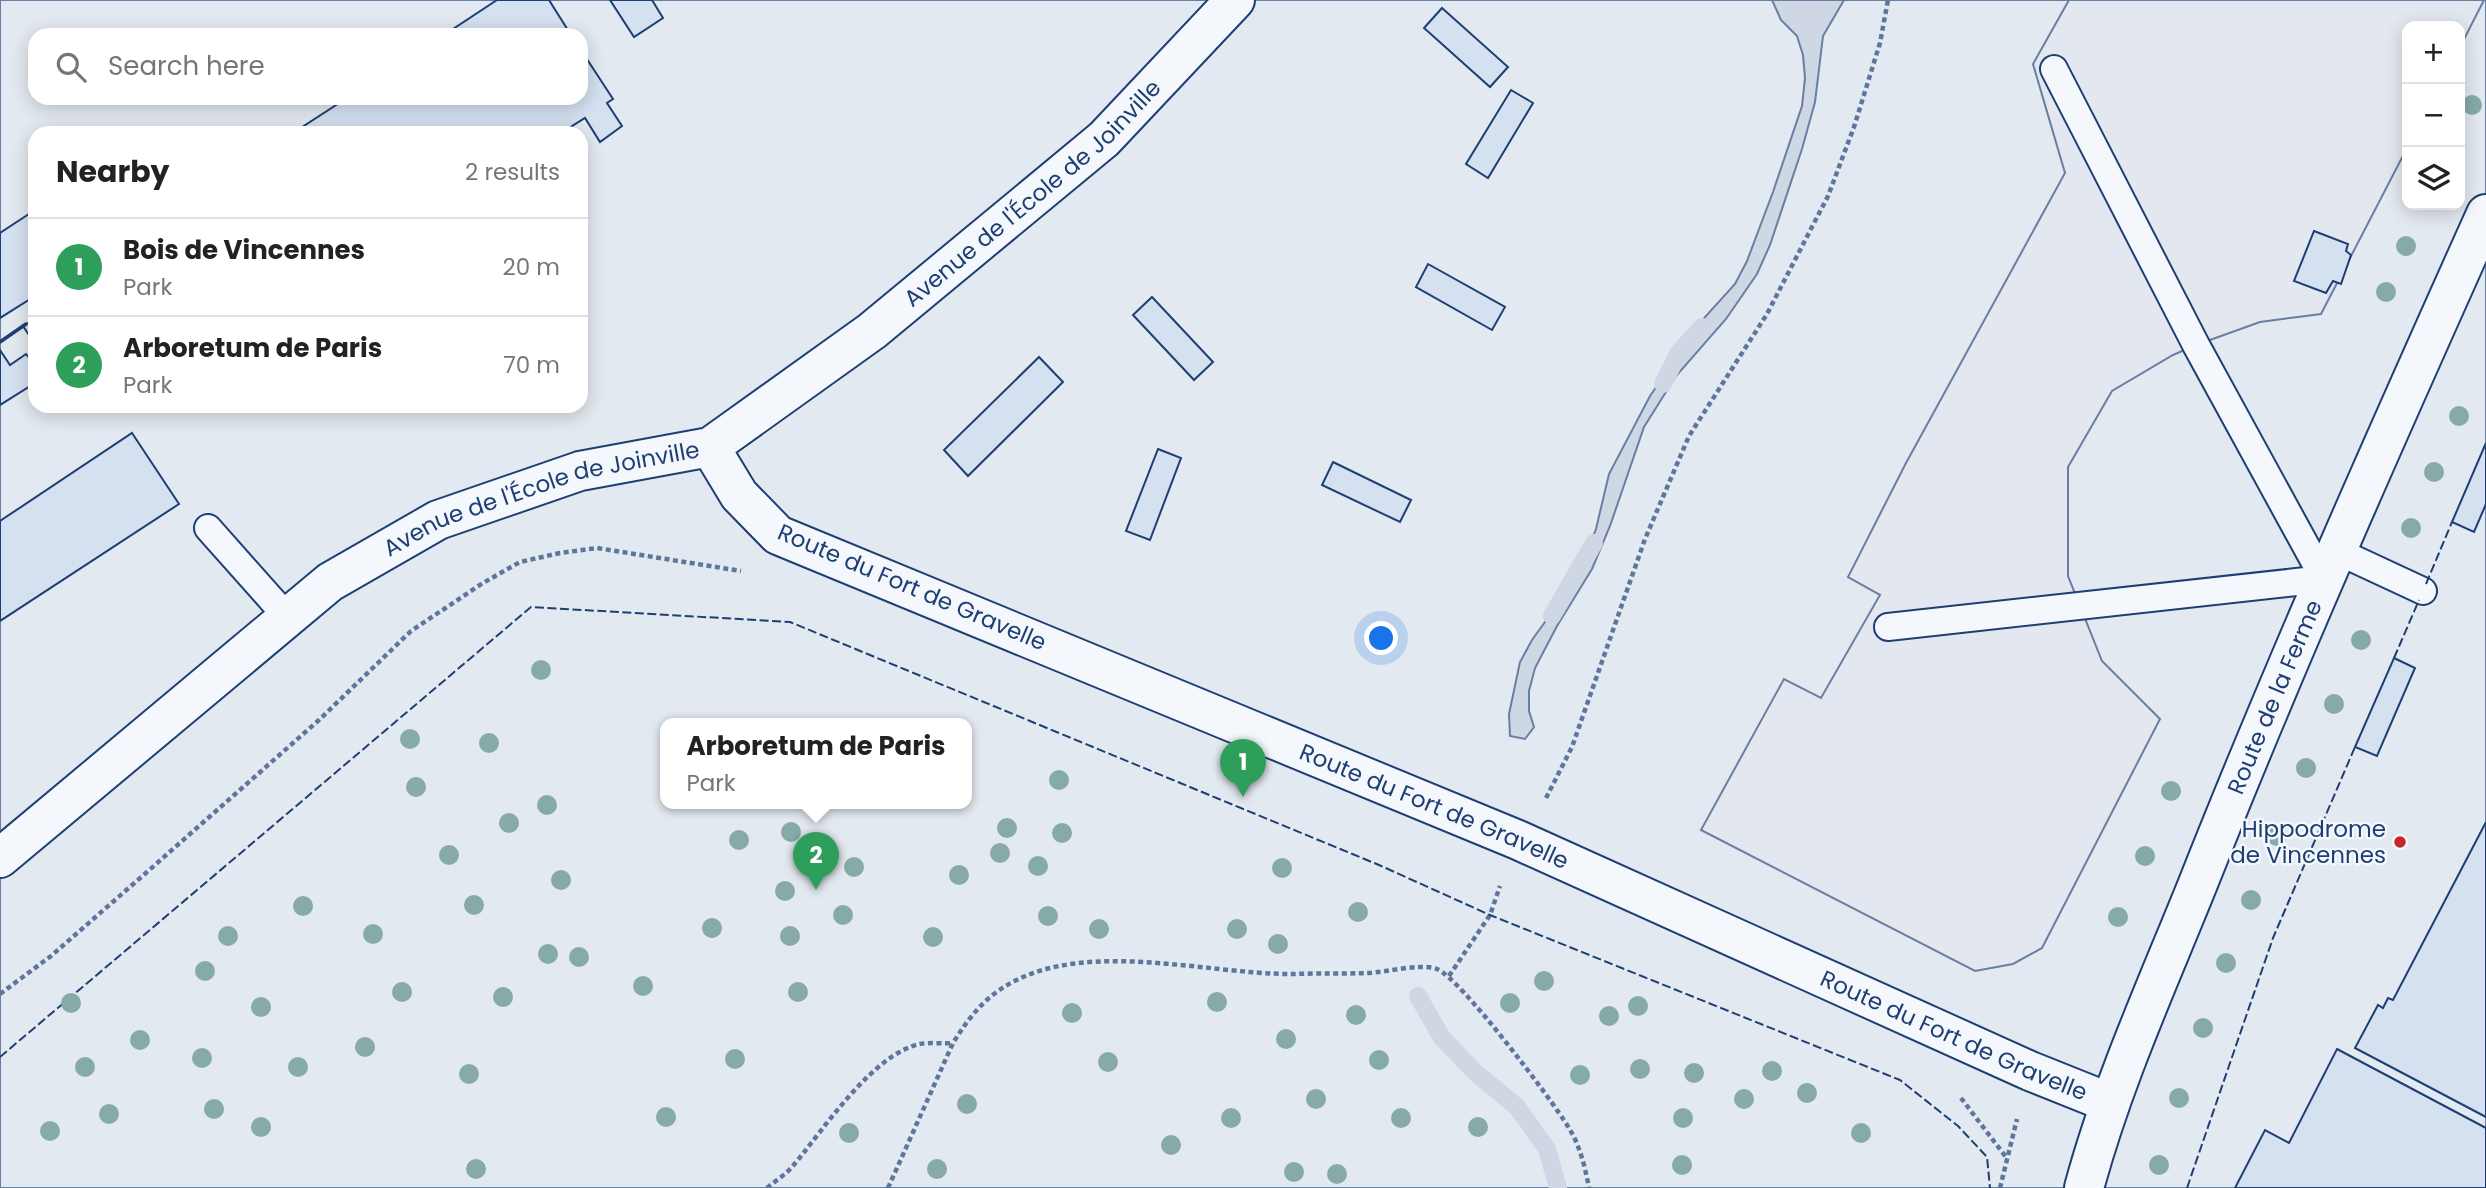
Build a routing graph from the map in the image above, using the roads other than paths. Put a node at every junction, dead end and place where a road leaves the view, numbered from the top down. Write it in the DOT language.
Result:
graph roads {
  1 [pos="1235,0"];
  2 [pos="2054,69"];
  3 [pos="2486,214"];
  4 [pos="710,447"];
  5 [pos="208,528"];
  6 [pos="2331,565"];
  7 [pos="2423,591"];
  8 [pos="288,618"];
  9 [pos="1888,627"];
  10 [pos="0,858"];
  11 [pos="2110,1103"];
  12 [pos="2084,1188"];
  1 -- 4 [label="street, Avenue de l'École de Joinville"];
  2 -- 6 [label="lane"];
  3 -- 6 [label="street, Route de la Ferme"];
  4 -- 8 [label="street, Avenue de l'École de Joinville"];
  4 -- 11 [label="street, Route du Fort de Gravelle"];
  5 -- 8 [label="lane"];
  6 -- 7 [label="lane"];
  6 -- 9 [label="lane"];
  6 -- 11 [label="street, Route de la Ferme"];
  8 -- 10 [label="street, Avenue de l'École de Joinville"];
  11 -- 12 [label="street, Route de la Ferme"];
}
